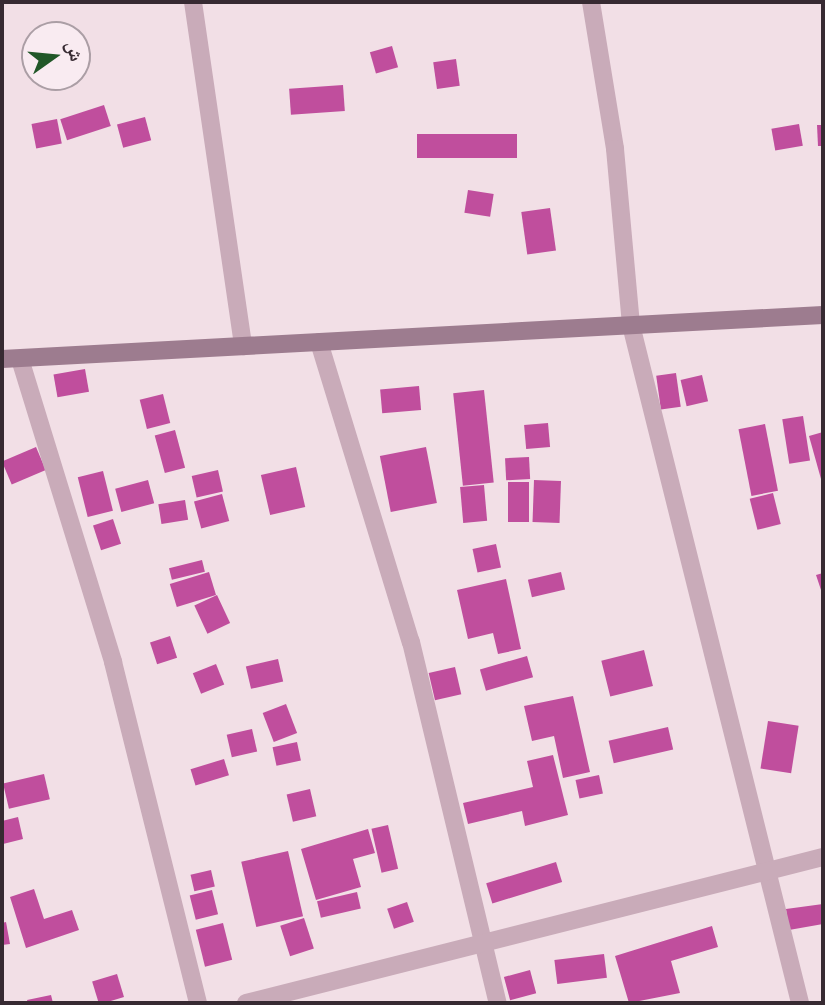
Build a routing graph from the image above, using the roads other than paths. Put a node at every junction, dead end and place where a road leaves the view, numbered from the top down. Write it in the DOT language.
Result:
graph roads {
  1 [pos="193,2"];
  2 [pos="591,2"];
  3 [pos="823,315"];
  4 [pos="631,325"];
  5 [pos="319,342"];
  6 [pos="243,346"];
  7 [pos="11,359"];
  8 [pos="823,857"];
  9 [pos="767,869"];
  10 [pos="483,945"];
  11 [pos="198,1003"];
  12 [pos="246,1003"];
  13 [pos="498,1003"];
  14 [pos="800,1003"];
  1 -- 6 [label="street"];
  2 -- 4 [label="street"];
  3 -- 4 [label="street"];
  4 -- 5 [label="street"];
  4 -- 9 [label="street"];
  5 -- 6 [label="street"];
  5 -- 10 [label="street"];
  6 -- 7 [label="street"];
  7 -- 11 [label="street"];
  8 -- 9 [label="street"];
  9 -- 10 [label="street"];
  9 -- 14 [label="street"];
  10 -- 12 [label="street"];
  10 -- 13 [label="street"];
}
